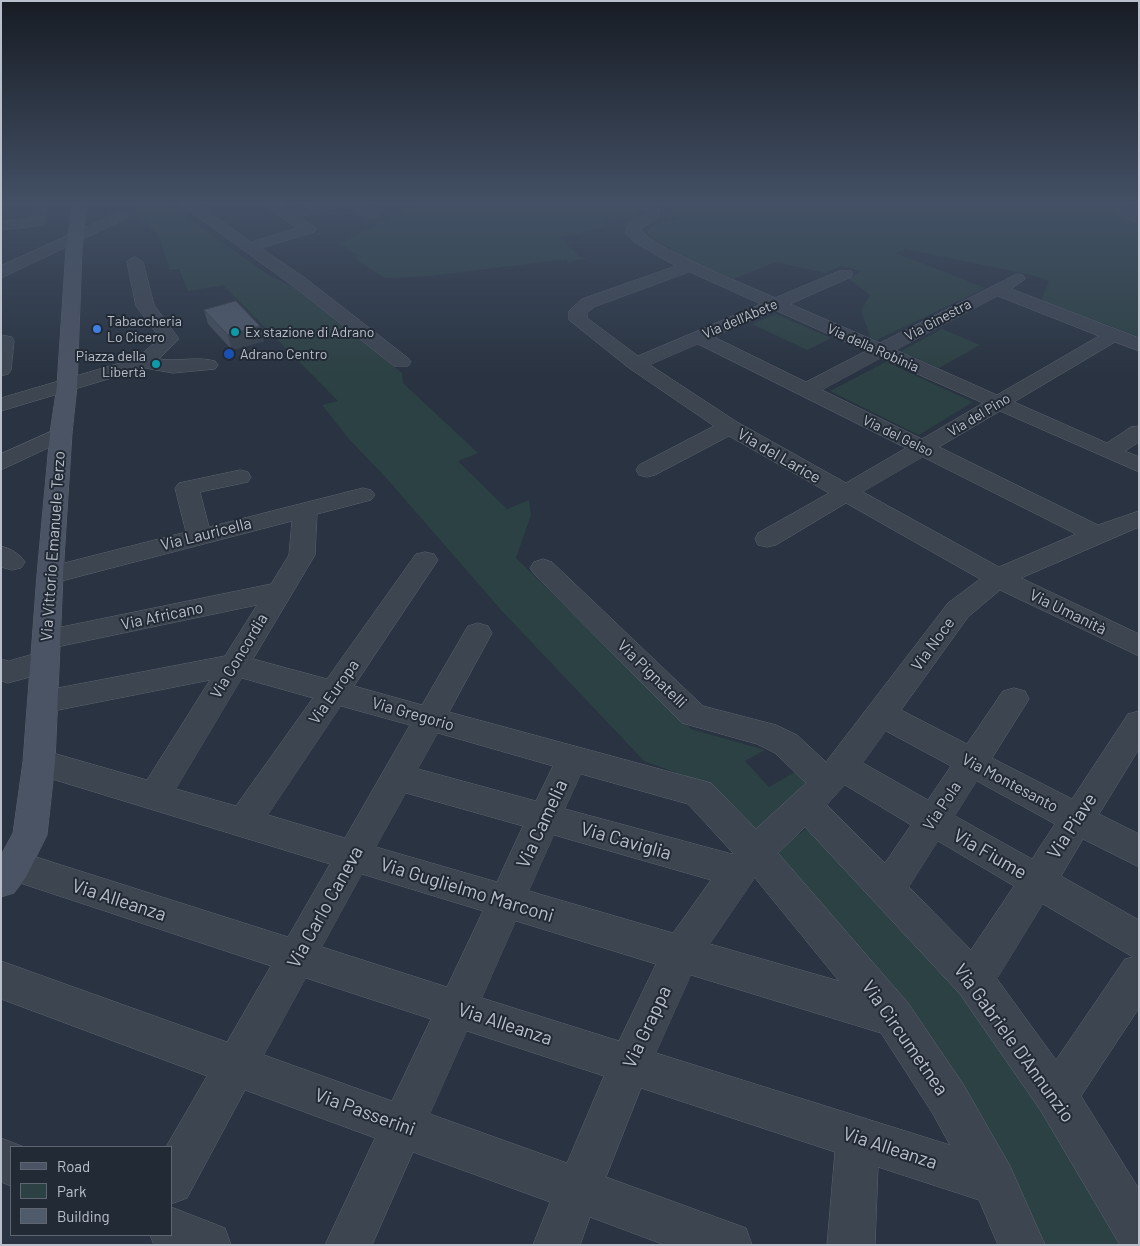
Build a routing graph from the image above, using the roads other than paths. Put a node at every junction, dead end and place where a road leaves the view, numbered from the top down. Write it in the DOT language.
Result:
graph roads {
  1 [pos="20,261"];
  2 [pos="75,261"];
  3 [pos="270,261"];
  4 [pos="680,261"];
  5 [pos="134,262"];
  6 [pos="689,266"];
  7 [pos="6,268"];
  8 [pos="845,274"];
  9 [pos="1017,279"];
  10 [pos="997,289"];
  11 [pos="774,305"];
  12 [pos="1114,335"];
  13 [pos="699,337"];
  14 [pos="1,341"];
  15 [pos="1139,345"];
  16 [pos="880,351"];
  17 [pos="144,362"];
  18 [pos="401,362"];
  19 [pos="636,364"];
  20 [pos="2,365"];
  21 [pos="208,365"];
  22 [pos="1,370"];
  23 [pos="67,386"];
  24 [pos="806,390"];
  25 [pos="998,404"];
  26 [pos="1,405"];
  27 [pos="729,428"];
  28 [pos="1139,432"];
  29 [pos="61,433"];
  30 [pos="923,448"];
  31 [pos="1109,451"];
  32 [pos="1,463"];
  33 [pos="1139,465"];
  34 [pos="647,470"];
  35 [pos="240,477"];
  36 [pos="846,494"];
  37 [pos="363,495"];
  38 [pos="305,509"];
  39 [pos="1139,518"];
  40 [pos="1097,534"];
  41 [pos="200,536"];
  42 [pos="767,539"];
  43 [pos="425,560"];
  44 [pos="543,568"];
  45 [pos="50,575"];
  46 [pos="998,578"];
  47 [pos="278,592"];
  48 [pos="478,633"];
  49 [pos="1139,646"];
  50 [pos="46,651"];
  51 [pos="234,665"];
  52 [pos="1,670"];
  53 [pos="333,692"];
  54 [pos="1014,699"];
  55 [pos="43,701"];
  56 [pos="882,714"];
  57 [pos="430,719"];
  58 [pos="1139,723"];
  59 [pos="572,758"];
  60 [pos="40,762"];
  61 [pos="972,762"];
  62 [pos="398,777"];
  63 [pos="825,785"];
  64 [pos="154,797"];
  65 [pos="544,818"];
  66 [pos="1077,819"];
  67 [pos="933,820"];
  68 [pos="243,824"];
  69 [pos="757,852"];
  70 [pos="1139,852"];
  71 [pos="353,856"];
  72 [pos="8,874"];
  73 [pos="1037,882"];
  74 [pos="888,888"];
  75 [pos="506,902"];
  76 [pos="1139,941"];
  77 [pos="681,954"];
  78 [pos="297,957"];
  79 [pos="1139,973"];
  80 [pos="1,980"];
  81 [pos="974,980"];
  82 [pos="456,1008"];
  83 [pos="894,1017"];
  84 [pos="630,1064"];
  85 [pos="236,1065"];
  86 [pos="1056,1096"];
  87 [pos="403,1126"];
  88 [pos="858,1138"];
  89 [pos="172,1180"];
  90 [pos="994,1182"];
  91 [pos="578,1190"];
  92 [pos="172,1230"];
  93 [pos="1139,1232"];
  94 [pos="208,1245"];
  95 [pos="348,1245"];
  96 [pos="556,1245"];
  97 [pos="729,1245"];
  98 [pos="851,1245"];
  99 [pos="1022,1245"];
  1 -- 7 [label="street"];
  2 -- 23 [label="street, Via Vittorio Emanuele Terzo"];
  3 -- 18 [label="street"];
  4 -- 6 [label="street, Via della Robinia"];
  5 -- 17 [label="street"];
  6 -- 11 [label="street, Via della Robinia"];
  6 -- 19 [label="street, Via del Larice"];
  8 -- 11 [label="street, Via dell'Abete"];
  9 -- 10 [label="street, Via Ginestra"];
  10 -- 12 [label="street"];
  10 -- 16 [label="street, Via Ginestra"];
  11 -- 13 [label="street, Via dell'Abete"];
  11 -- 16 [label="street, Via della Robinia"];
  12 -- 15 [label="street"];
  12 -- 25 [label="street, Via del Pino"];
  13 -- 19 [label="street, Via dell'Abete"];
  13 -- 24 [label="street, Via del Gelso"];
  14 -- 20 [label="street"];
  16 -- 24 [label="street, Via Ginestra"];
  16 -- 25 [label="street, Via della Robinia"];
  17 -- 21 [label="street"];
  17 -- 23 [label="street"];
  19 -- 27 [label="street, Via del Larice"];
  20 -- 22 [label="street"];
  23 -- 26 [label="street"];
  23 -- 29 [label="street, Via Vittorio Emanuele Terzo"];
  24 -- 30 [label="street, Via del Gelso"];
  25 -- 30 [label="street, Via del Pino"];
  25 -- 31 [label="street, Via della Robinia"];
  27 -- 34 [label="street"];
  27 -- 36 [label="street, Via del Larice"];
  28 -- 31 [label="street"];
  29 -- 32 [label="street"];
  29 -- 45 [label="street, Via Vittorio Emanuele Terzo"];
  30 -- 36 [label="street, Via del Pino"];
  30 -- 40 [label="street, Via del Gelso"];
  31 -- 33 [label="street, Via della Robinia"];
  35 -- 41 [label="street"];
  36 -- 42 [label="street, Via del Pino"];
  36 -- 46 [label="street, Via del Larice"];
  37 -- 38 [label="street, Via Lauricella"];
  38 -- 41 [label="street, Via Lauricella"];
  38 -- 47 [label="street, Via Concordia"];
  39 -- 40 [label="street, Via Noce"];
  40 -- 46 [label="street, Via Noce"];
  41 -- 45 [label="street, Via Lauricella"];
  43 -- 53 [label="street, Via Europa"];
  44 -- 63 [label="street, Via Pignatelli"];
  45 -- 50 [label="street, Via Vittorio Emanuele Terzo"];
  46 -- 49 [label="street, Via Umanità"];
  46 -- 56 [label="street, Via Noce"];
  47 -- 50 [label="street, Via Africano"];
  47 -- 51 [label="street, Via Concordia"];
  48 -- 57 [label="street, Via Carlo Caneva"];
  50 -- 52 [label="street, Via Africano"];
  50 -- 55 [label="street, Via Vittorio Emanuele Terzo"];
  51 -- 53 [label="street, Via Gregorio"];
  51 -- 55 [label="street, Via Gregorio"];
  51 -- 64 [label="street, Via Concordia"];
  53 -- 57 [label="street, Via Gregorio"];
  53 -- 68 [label="street, Via Europa"];
  54 -- 61 [label="street, Via Pola"];
  55 -- 60 [label="street, Via Vittorio Emanuele Terzo"];
  56 -- 61 [label="street, Via Montesanto"];
  56 -- 63 [label="street, Via Noce"];
  57 -- 59 [label="street, Via Gregorio"];
  57 -- 62 [label="street, Via Carlo Caneva"];
  58 -- 66 [label="street, Via Piave"];
  59 -- 65 [label="street, Via Camelia"];
  59 -- 69 [label="street, Via Gregorio"];
  60 -- 64 [label="street, Via Guglielmo Marconi"];
  60 -- 72 [label="street, Via Vittorio Emanuele Terzo"];
  61 -- 66 [label="street, Via Montesanto"];
  61 -- 67 [label="street, Via Pola"];
  62 -- 65 [label="street, Via Caviglia"];
  62 -- 71 [label="street, Via Carlo Caneva"];
  63 -- 67 [label="street, Via Fiume"];
  63 -- 69 [label="street, Via Noce"];
  63 -- 74 [label="street, Via Gabriele D'Annunzio"];
  64 -- 68 [label="street, Via Guglielmo Marconi"];
  65 -- 69 [label="street, Via Caviglia"];
  65 -- 75 [label="street, Via Camelia"];
  66 -- 70 [label="street, Via Montesanto"];
  66 -- 73 [label="street, Via Piave"];
  67 -- 73 [label="street, Via Fiume"];
  67 -- 74 [label="street, Via Pola"];
  68 -- 71 [label="street, Via Guglielmo Marconi"];
  69 -- 77 [label="street, Via Grappa"];
  69 -- 83 [label="street, Via Circumetnea"];
  71 -- 75 [label="street, Via Guglielmo Marconi"];
  71 -- 78 [label="street, Via Carlo Caneva"];
  72 -- 78 [label="street, Via Alleanza"];
  73 -- 76 [label="street, Via Fiume"];
  73 -- 81 [label="street, Via Piave"];
  74 -- 81 [label="street, Via Gabriele D'Annunzio"];
  75 -- 77 [label="street, Via Guglielmo Marconi"];
  75 -- 82 [label="street, Via Camelia"];
  77 -- 83 [label="street, Via Guglielmo Marconi"];
  77 -- 84 [label="street, Via Grappa"];
  78 -- 82 [label="street, Via Alleanza"];
  78 -- 85 [label="street, Via Carlo Caneva"];
  79 -- 86 [label="street"];
  80 -- 85 [label="street, Via Passerini"];
  81 -- 86 [label="street, Via Gabriele D'Annunzio"];
  82 -- 84 [label="street, Via Alleanza"];
  82 -- 87 [label="street, Via Camelia"];
  83 -- 90 [label="street, Via Circumetnea"];
  84 -- 88 [label="street, Via Alleanza"];
  84 -- 91 [label="street, Via Grappa"];
  85 -- 87 [label="street, Via Passerini"];
  85 -- 89 [label="street, Via Carlo Caneva"];
  86 -- 93 [label="street, Via Gabriele D'Annunzio"];
  87 -- 91 [label="street, Via Passerini"];
  87 -- 95 [label="street, Via Camelia"];
  88 -- 90 [label="street, Via Alleanza"];
  88 -- 98 [label="street"];
  90 -- 99 [label="street, Via Circumetnea"];
  91 -- 96 [label="street, Via Grappa"];
  91 -- 97 [label="street, Via Passerini"];
  92 -- 94 [label="street"];
}
